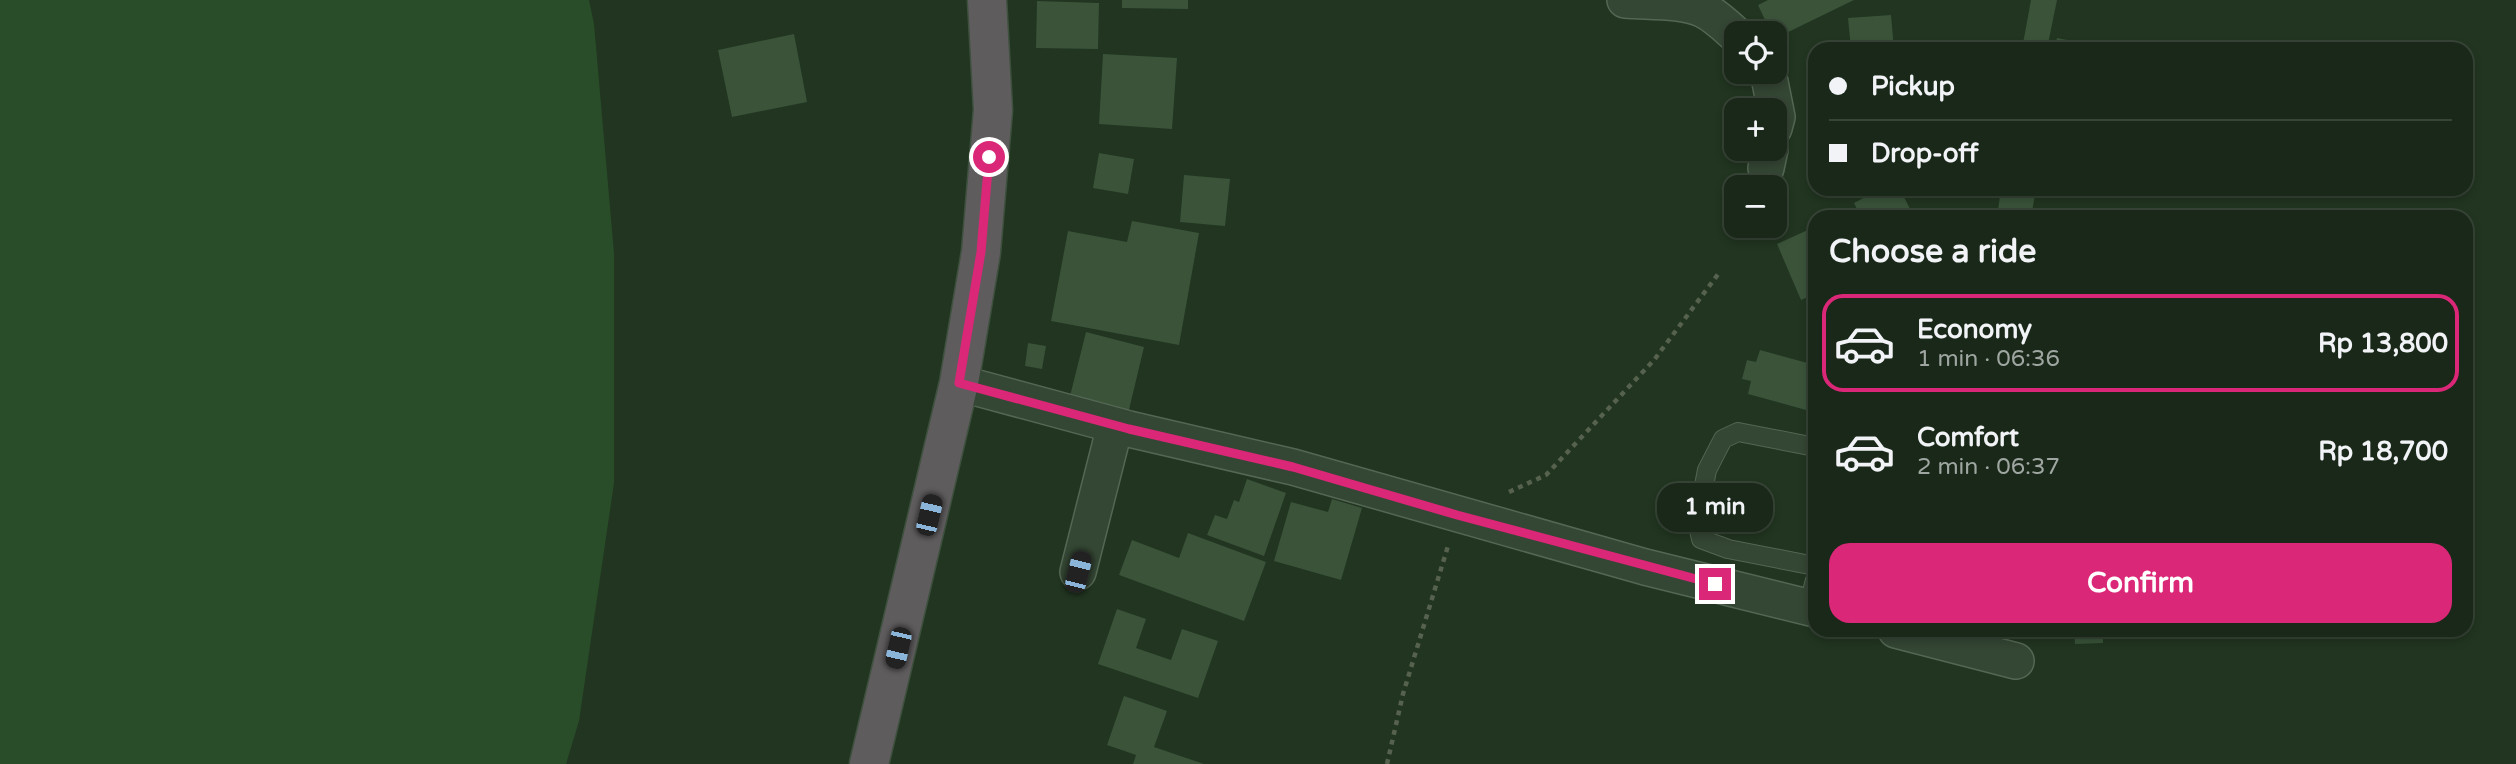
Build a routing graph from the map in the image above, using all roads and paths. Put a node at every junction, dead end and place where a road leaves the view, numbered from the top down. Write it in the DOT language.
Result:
graph roads {
  1 [pos="987,0"];
  2 [pos="1625,0"];
  3 [pos="1724,24"];
  4 [pos="959,383"];
  5 [pos="1115,426"];
  6 [pos="1808,446"];
  7 [pos="1808,565"];
  8 [pos="1078,572"];
  9 [pos="1808,598"];
  10 [pos="1923,637"];
  11 [pos="2016,661"];
  12 [pos="869,764"];
  1 -- 4 [label="highway"];
  2 -- 3 [label="street"];
  4 -- 5 [label="street"];
  4 -- 12 [label="highway"];
  5 -- 8 [label="street"];
  5 -- 9 [label="street"];
  6 -- 7 [label="lane"];
  10 -- 11 [label="street"];
}
